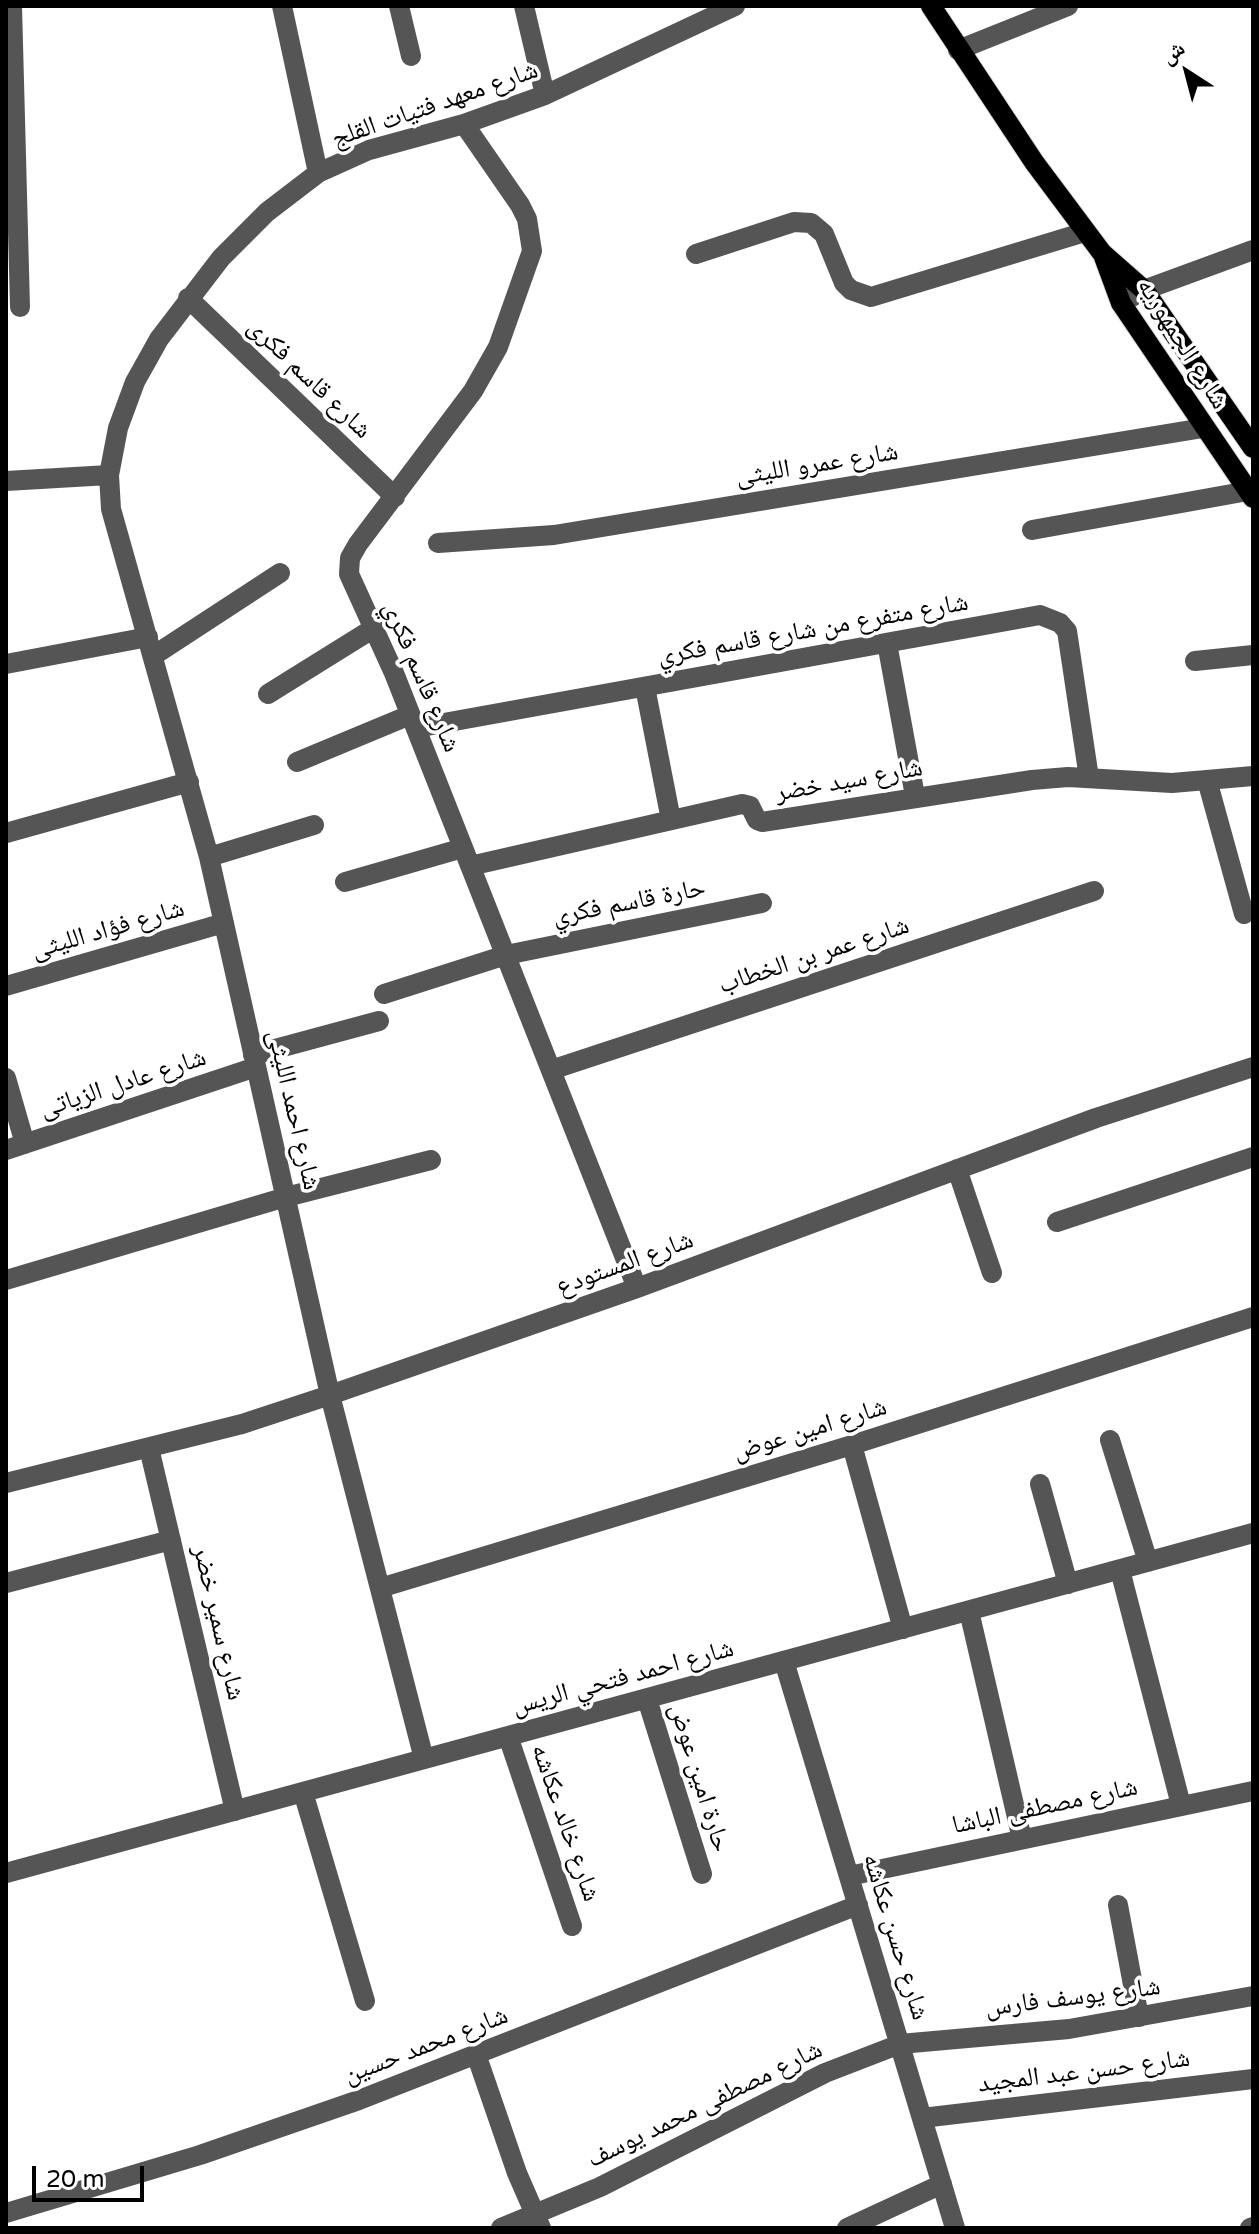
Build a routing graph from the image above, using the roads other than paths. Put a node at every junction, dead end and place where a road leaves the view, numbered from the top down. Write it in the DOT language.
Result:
graph roads {
  1 [pos="12,6"];
  2 [pos="282,6"];
  3 [pos="399,6"];
  4 [pos="524,6"];
  5 [pos="735,6"];
  6 [pos="931,6"];
  7 [pos="1068,6"];
  8 [pos="958,50"];
  9 [pos="411,56"];
  10 [pos="545,95"];
  11 [pos="464,124"];
  12 [pos="11,166"];
  13 [pos="318,173"];
  14 [pos="1085,232"];
  15 [pos="1253,250"];
  16 [pos="1102,253"];
  17 [pos="696,254"];
  18 [pos="12,269"];
  19 [pos="1144,290"];
  20 [pos="188,298"];
  21 [pos="1121,303"];
  22 [pos="20,307"];
  23 [pos="1203,428"];
  24 [pos="1253,448"];
  25 [pos="109,475"];
  26 [pos="6,481"];
  27 [pos="1251,494"];
  28 [pos="395,497"];
  29 [pos="1032,530"];
  30 [pos="438,543"];
  31 [pos="280,573"];
  32 [pos="374,628"];
  33 [pos="887,643"];
  34 [pos="151,646"];
  35 [pos="1253,655"];
  36 [pos="1195,661"];
  37 [pos="6,664"];
  38 [pos="645,687"];
  39 [pos="268,694"];
  40 [pos="413,722"];
  41 [pos="297,762"];
  42 [pos="1253,776"];
  43 [pos="1089,778"];
  44 [pos="1207,780"];
  45 [pos="189,782"];
  46 [pos="915,796"];
  47 [pos="671,820"];
  48 [pos="314,825"];
  49 [pos="6,833"];
  50 [pos="209,857"];
  51 [pos="467,857"];
  52 [pos="345,882"];
  53 [pos="1094,891"];
  54 [pos="762,903"];
  55 [pos="1244,914"];
  56 [pos="224,923"];
  57 [pos="506,955"];
  58 [pos="6,986"];
  59 [pos="384,994"];
  60 [pos="379,1021"];
  61 [pos="255,1061"];
  62 [pos="1253,1067"];
  63 [pos="551,1070"];
  64 [pos="6,1078"];
  65 [pos="15,1147"];
  66 [pos="1253,1157"];
  67 [pos="431,1160"];
  68 [pos="957,1169"];
  69 [pos="286,1197"];
  70 [pos="1057,1222"];
  71 [pos="992,1273"];
  72 [pos="6,1280"];
  73 [pos="637,1288"];
  74 [pos="1253,1317"];
  75 [pos="330,1395"];
  76 [pos="1110,1440"];
  77 [pos="852,1445"];
  78 [pos="149,1448"];
  79 [pos="6,1483"];
  80 [pos="1040,1484"];
  81 [pos="1253,1533"];
  82 [pos="171,1540"];
  83 [pos="1148,1562"];
  84 [pos="1120,1570"];
  85 [pos="6,1583"];
  86 [pos="1068,1584"];
  87 [pos="380,1588"];
  88 [pos="969,1611"];
  89 [pos="903,1629"];
  90 [pos="784,1661"];
  91 [pos="647,1699"];
  92 [pos="508,1736"];
  93 [pos="424,1759"];
  94 [pos="1253,1791"];
  95 [pos="303,1792"];
  96 [pos="1181,1805"];
  97 [pos="235,1811"];
  98 [pos="1022,1839"];
  99 [pos="6,1873"];
  100 [pos="702,1874"];
  101 [pos="849,1876"];
  102 [pos="858,1905"];
  103 [pos="1118,1905"];
  104 [pos="572,1926"];
  105 [pos="1253,1996"];
  106 [pos="365,2001"];
  107 [pos="1139,2017"];
  108 [pos="900,2044"];
  109 [pos="476,2054"];
  110 [pos="1253,2079"];
  111 [pos="922,2118"];
  112 [pos="942,2184"];
  113 [pos="6,2213"];
  114 [pos="538,2222"];
  115 [pos="501,2228"];
  116 [pos="847,2228"];
  117 [pos="955,2228"];
  1 -- 12 [label="street"];
  2 -- 13 [label="street"];
  3 -- 9 [label="street"];
  4 -- 10 [label="street"];
  5 -- 10 [label="street, شارع معهد فتيات القلج"];
  6 -- 8 [label="main road, شارع الجمهوريه"];
  7 -- 8 [label="street"];
  8 -- 14 [label="main road, شارع الجمهوريه"];
  10 -- 11 [label="street, شارع معهد فتيات القلج"];
  11 -- 13 [label="street, شارع معهد فتيات القلج"];
  11 -- 28 [label="street, شارع قاسم فكري"];
  12 -- 18 [label="street"];
  13 -- 20 [label="street, شارع معهد فتيات القلج"];
  14 -- 16 [label="main road, شارع الجمهوريه"];
  14 -- 17 [label="street"];
  15 -- 19 [label="street"];
  16 -- 19 [label="main road, شارع الجمهوريه"];
  16 -- 21 [label="main road, شارع الجمهوريه"];
  18 -- 22 [label="street"];
  19 -- 21 [label="street"];
  19 -- 24 [label="main road, شارع الجمهوريه"];
  20 -- 25 [label="street, شارع معهد فتيات القلج"];
  20 -- 28 [label="street, شارع قاسم فكرى"];
  21 -- 23 [label="main road, شارع الجمهوريه"];
  23 -- 27 [label="main road, شارع الجمهوريه"];
  23 -- 30 [label="street, شارع عمرو الليثى"];
  25 -- 26 [label="street"];
  25 -- 34 [label="street, شارع احمد الليثى"];
  27 -- 29 [label="street"];
  28 -- 32 [label="street, شارع قاسم فكري"];
  31 -- 34 [label="street"];
  32 -- 39 [label="street"];
  32 -- 40 [label="street, شارع قاسم فكري"];
  33 -- 38 [label="street, شارع متفرع من شارع قاسم فكري"];
  33 -- 43 [label="street, شارع متفرع من شارع قاسم فكري"];
  33 -- 46 [label="street"];
  34 -- 37 [label="street"];
  34 -- 45 [label="street, شارع احمد الليثى"];
  35 -- 36 [label="street"];
  38 -- 40 [label="street, شارع متفرع من شارع قاسم فكري"];
  38 -- 47 [label="street"];
  40 -- 41 [label="street, شارع متفرع من شارع قاسم فكري"];
  40 -- 51 [label="street, شارع قاسم فكري"];
  42 -- 44 [label="street, شارع سيد خضر"];
  43 -- 44 [label="street, شارع سيد خضر"];
  43 -- 46 [label="street, شارع سيد خضر"];
  44 -- 55 [label="street"];
  45 -- 49 [label="street"];
  45 -- 50 [label="street, شارع احمد الليثى"];
  46 -- 47 [label="street, شارع سيد خضر"];
  47 -- 51 [label="street, شارع سيد خضر"];
  48 -- 50 [label="street"];
  50 -- 56 [label="street, شارع احمد الليثى"];
  51 -- 52 [label="street, شارع سيد خضر"];
  51 -- 57 [label="street, شارع قاسم فكري"];
  53 -- 63 [label="street, شارع عمر بن الخطاب"];
  54 -- 57 [label="street, حارة قاسم فكري"];
  56 -- 58 [label="street, شارع فؤاد الليثى"];
  56 -- 61 [label="street, شارع احمد الليثى"];
  57 -- 59 [label="street, حارة قاسم فكري"];
  57 -- 63 [label="street, شارع قاسم فكري"];
  60 -- 61 [label="street, شارع عادل الزياتى"];
  61 -- 65 [label="street, شارع عادل الزياتى"];
  61 -- 69 [label="street, شارع احمد الليثى"];
  62 -- 68 [label="street, شارع المستودع"];
  63 -- 73 [label="street, شارع قاسم فكري"];
  64 -- 65 [label="street"];
  66 -- 70 [label="street"];
  67 -- 69 [label="street"];
  68 -- 71 [label="street"];
  68 -- 73 [label="street, شارع المستودع"];
  69 -- 72 [label="street"];
  69 -- 75 [label="street, شارع احمد الليثى"];
  73 -- 75 [label="street, شارع المستودع"];
  74 -- 77 [label="street, شارع امين عوض"];
  75 -- 78 [label="street, شارع المستودع"];
  75 -- 87 [label="street, شارع احمد الليثى"];
  76 -- 83 [label="street"];
  77 -- 87 [label="street, شارع امين عوض"];
  77 -- 89 [label="street"];
  78 -- 79 [label="street, شارع المستودع"];
  78 -- 82 [label="street, شارع سمير خضر"];
  80 -- 86 [label="street"];
  81 -- 83 [label="street, شارع احمد فتحي الريس"];
  82 -- 85 [label="street"];
  82 -- 97 [label="street, شارع سمير خضر"];
  83 -- 84 [label="street, شارع احمد فتحي الريس"];
  84 -- 86 [label="street, شارع احمد فتحي الريس"];
  84 -- 96 [label="street"];
  86 -- 88 [label="street, شارع احمد فتحي الريس"];
  87 -- 93 [label="street, شارع احمد الليثى"];
  88 -- 89 [label="street, شارع احمد فتحي الريس"];
  88 -- 98 [label="street"];
  89 -- 90 [label="street, شارع احمد فتحي الريس"];
  90 -- 91 [label="street, شارع احمد فتحي الريس"];
  90 -- 101 [label="street, شارع حسن عكاشه"];
  91 -- 92 [label="street, شارع احمد فتحي الريس"];
  91 -- 100 [label="street, حارة امين عوض"];
  92 -- 93 [label="street, شارع احمد فتحي الريس"];
  92 -- 104 [label="street, شارع خالد عكاشه"];
  93 -- 95 [label="street, شارع احمد فتحي الريس"];
  94 -- 96 [label="street, شارع مصطفى الباشا"];
  95 -- 97 [label="street, شارع احمد فتحي الريس"];
  95 -- 106 [label="street"];
  96 -- 98 [label="street, شارع مصطفى الباشا"];
  97 -- 99 [label="street, شارع احمد فتحي الريس"];
  98 -- 101 [label="street, شارع مصطفى الباشا"];
  101 -- 102 [label="street, شارع حسن عكاشه"];
  102 -- 108 [label="street, شارع حسن عكاشه"];
  102 -- 109 [label="street, شارع محمد حسين"];
  103 -- 107 [label="street"];
  105 -- 107 [label="street, شارع يوسف فارس"];
  107 -- 108 [label="street, شارع يوسف فارس"];
  108 -- 111 [label="street, شارع حسن عكاشه"];
  108 -- 114 [label="street, شارع مصطفى محمد يوسف"];
  109 -- 113 [label="street, شارع محمد حسين"];
  109 -- 114 [label="street"];
  110 -- 111 [label="street, شارع حسن عبد المجيد"];
  111 -- 112 [label="street, شارع حسن عكاشه"];
  112 -- 116 [label="street"];
  112 -- 117 [label="street, شارع حسن عكاشه"];
  114 -- 115 [label="street, شارع مصطفى محمد يوسف"];
}
